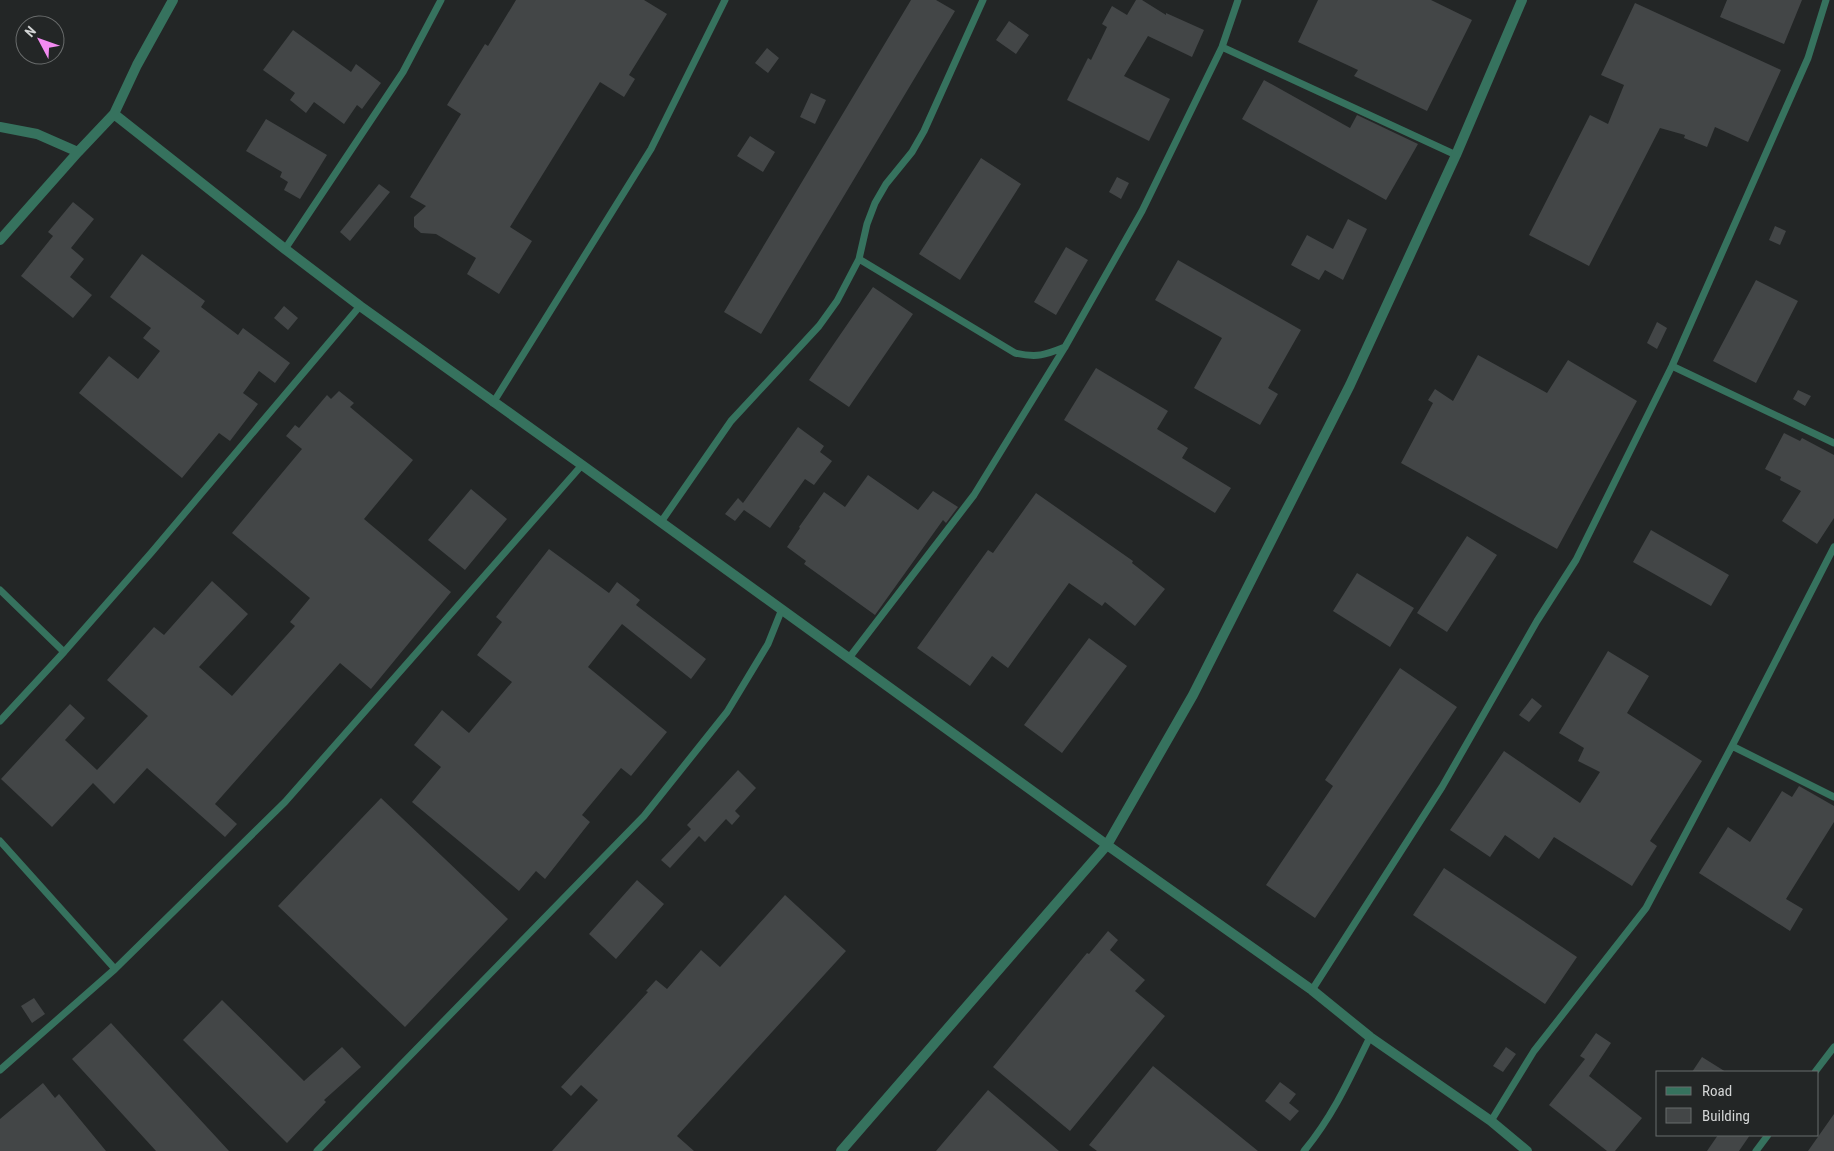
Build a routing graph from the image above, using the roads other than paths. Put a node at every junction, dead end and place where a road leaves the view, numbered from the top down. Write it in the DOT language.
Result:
graph roads {
  1 [pos="173,0"];
  2 [pos="441,0"];
  3 [pos="726,0"];
  4 [pos="983,0"];
  5 [pos="1238,0"];
  6 [pos="1522,0"];
  7 [pos="1826,0"];
  8 [pos="1222,47"];
  9 [pos="114,114"];
  10 [pos="0,127"];
  11 [pos="78,152"];
  12 [pos="1456,156"];
  13 [pos="0,240"];
  14 [pos="285,249"];
  15 [pos="859,259"];
  16 [pos="360,306"];
  17 [pos="1065,347"];
  18 [pos="1672,366"];
  19 [pos="494,403"];
  20 [pos="1834,443"];
  21 [pos="582,465"];
  22 [pos="661,522"];
  23 [pos="1834,547"];
  24 [pos="0,590"];
  25 [pos="782,609"];
  26 [pos="64,652"];
  27 [pos="849,658"];
  28 [pos="0,721"];
  29 [pos="1732,746"];
  30 [pos="1834,797"];
  31 [pos="0,842"];
  32 [pos="1107,845"];
  33 [pos="115,969"];
  34 [pos="1312,990"];
  35 [pos="1370,1037"];
  36 [pos="1834,1047"];
  37 [pos="0,1070"];
  38 [pos="1816,1071"];
  39 [pos="1491,1121"];
  40 [pos="1767,1136"];
  41 [pos="317,1151"];
  42 [pos="841,1151"];
  43 [pos="1304,1151"];
  44 [pos="1527,1151"];
  45 [pos="1756,1151"];
  1 -- 9 [label="street"];
  2 -- 14 [label="lane"];
  3 -- 19 [label="lane"];
  4 -- 15 [label="lane"];
  5 -- 8 [label="lane"];
  6 -- 12 [label="street"];
  7 -- 18 [label="lane"];
  8 -- 12 [label="lane"];
  8 -- 17 [label="lane"];
  9 -- 11 [label="street"];
  9 -- 14 [label="street"];
  10 -- 11 [label="street"];
  11 -- 13 [label="street"];
  12 -- 32 [label="street"];
  14 -- 16 [label="street"];
  15 -- 17 [label="lane"];
  15 -- 22 [label="lane"];
  16 -- 19 [label="street"];
  16 -- 26 [label="lane"];
  17 -- 27 [label="lane"];
  18 -- 20 [label="lane"];
  18 -- 34 [label="lane"];
  19 -- 21 [label="street"];
  21 -- 22 [label="street"];
  21 -- 33 [label="lane"];
  22 -- 25 [label="street"];
  23 -- 29 [label="lane"];
  24 -- 26 [label="lane"];
  25 -- 27 [label="street"];
  25 -- 41 [label="lane"];
  26 -- 28 [label="lane"];
  27 -- 32 [label="street"];
  29 -- 30 [label="lane"];
  29 -- 39 [label="lane"];
  31 -- 33 [label="lane"];
  32 -- 34 [label="street"];
  32 -- 42 [label="street"];
  33 -- 37 [label="lane"];
  34 -- 35 [label="street"];
  35 -- 39 [label="street"];
  35 -- 43 [label="lane"];
  36 -- 38 [label="lane"];
  39 -- 44 [label="street"];
  40 -- 45 [label="lane"];
}
